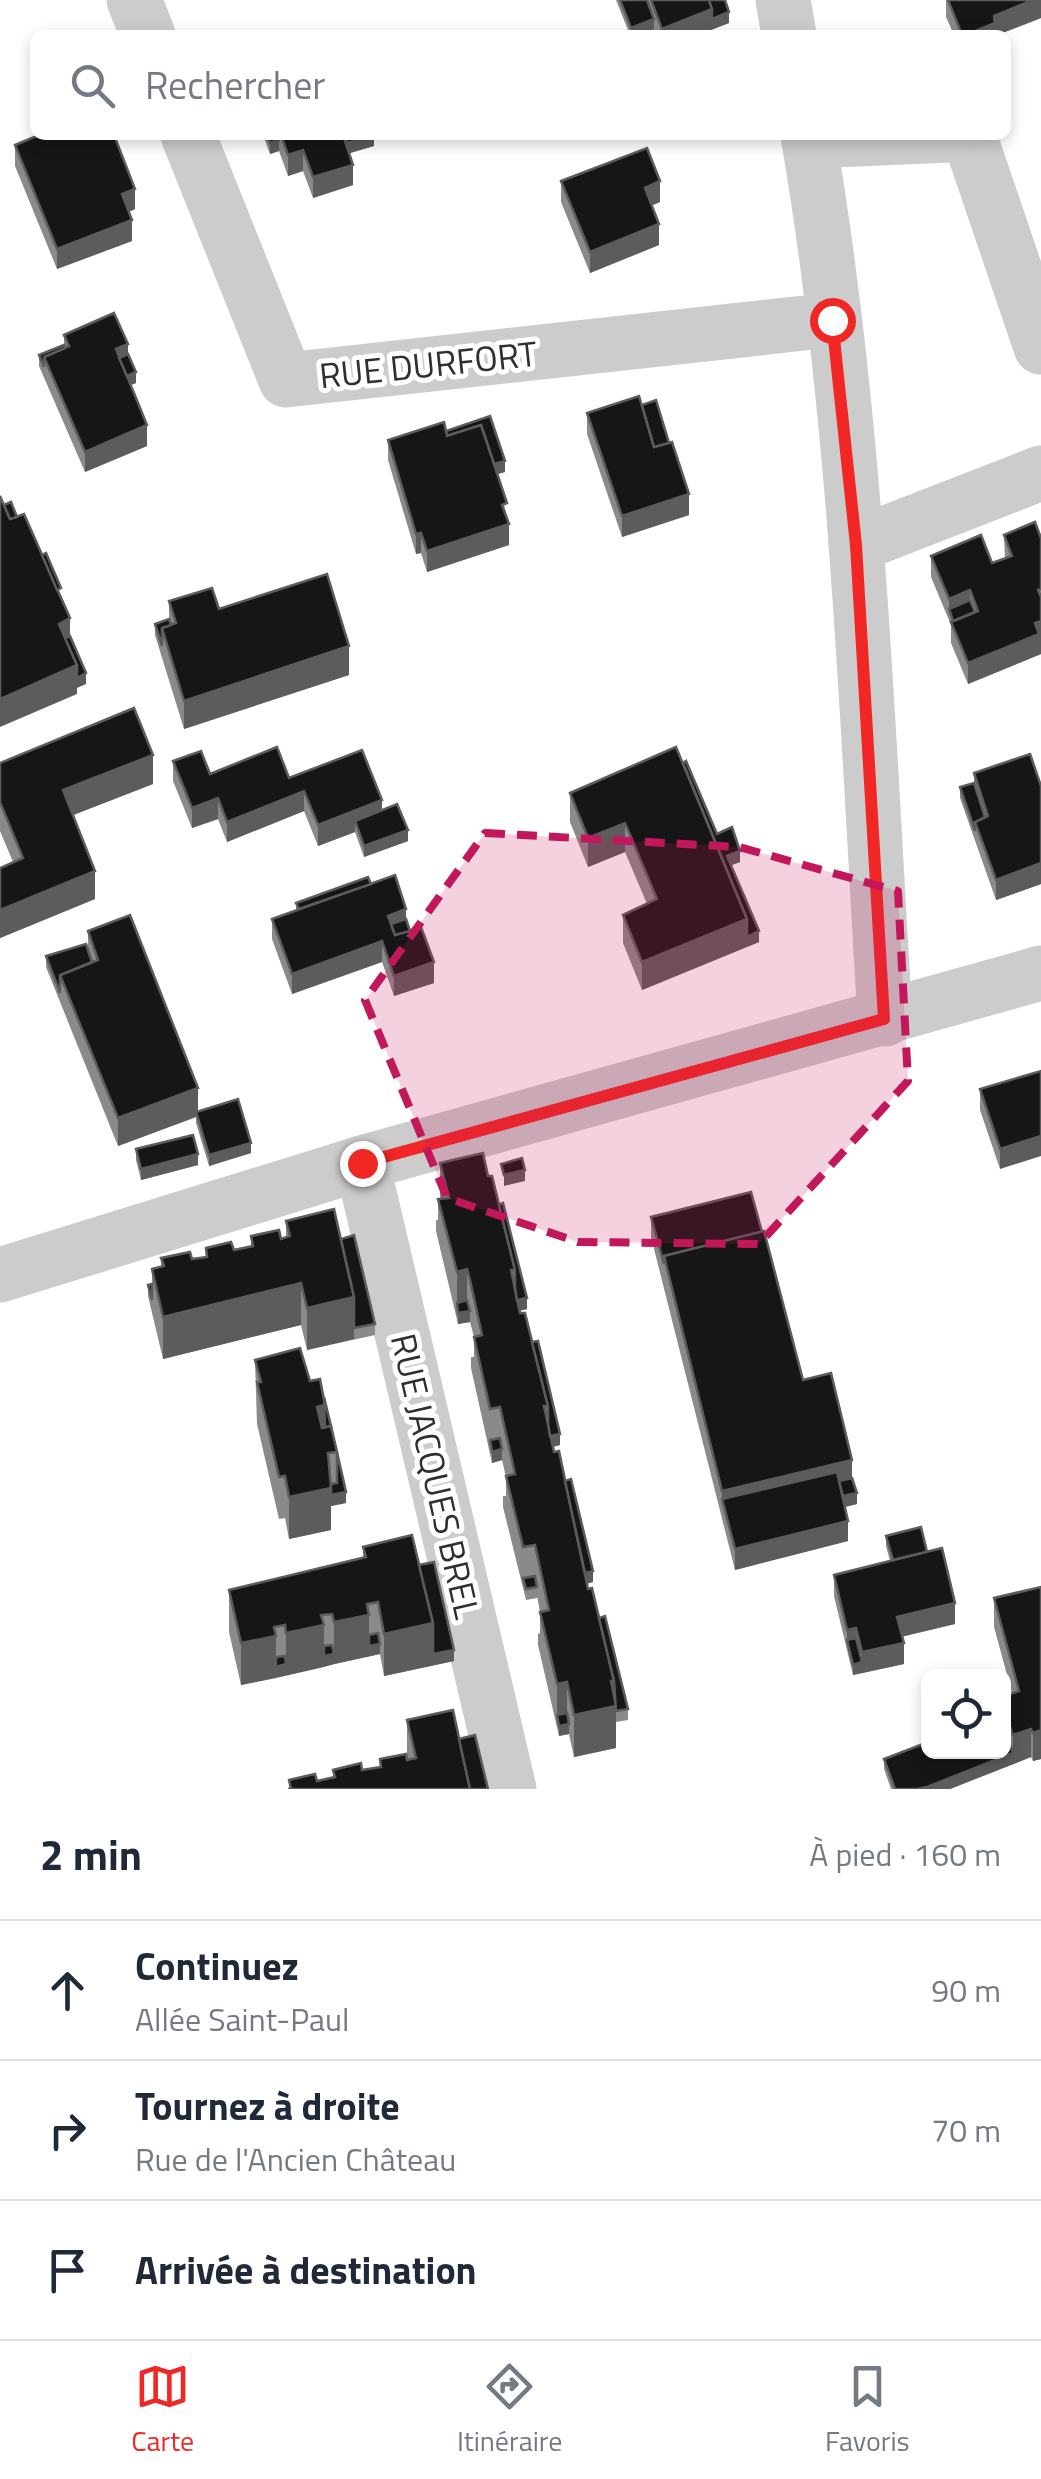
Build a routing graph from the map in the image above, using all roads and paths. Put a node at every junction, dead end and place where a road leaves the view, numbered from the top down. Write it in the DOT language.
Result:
graph roads {
  1 [pos="134,0"];
  2 [pos="783,0"];
  3 [pos="146,30"];
  4 [pos="788,30"];
  5 [pos="190,140"];
  6 [pos="808,140"];
  7 [pos="972,140"];
  8 [pos="832,320"];
  9 [pos="1041,346"];
  10 [pos="1041,473"];
  11 [pos="856,545"];
  12 [pos="1041,973"];
  13 [pos="884,1019"];
  14 [pos="362,1163"];
  15 [pos="0,1274"];
  16 [pos="510,1789"];
  1 -- 3 [label="street"];
  2 -- 4 [label="street"];
  5 -- 8 [label="street, RUE DURFORT"];
  6 -- 8 [label="street"];
  7 -- 9 [label="street"];
  8 -- 11 [label="street"];
  10 -- 11 [label="street"];
  11 -- 13 [label="street"];
  12 -- 13 [label="street"];
  13 -- 14 [label="street"];
  14 -- 15 [label="street"];
  14 -- 16 [label="street, RUE JACQUES BREL"];
}
